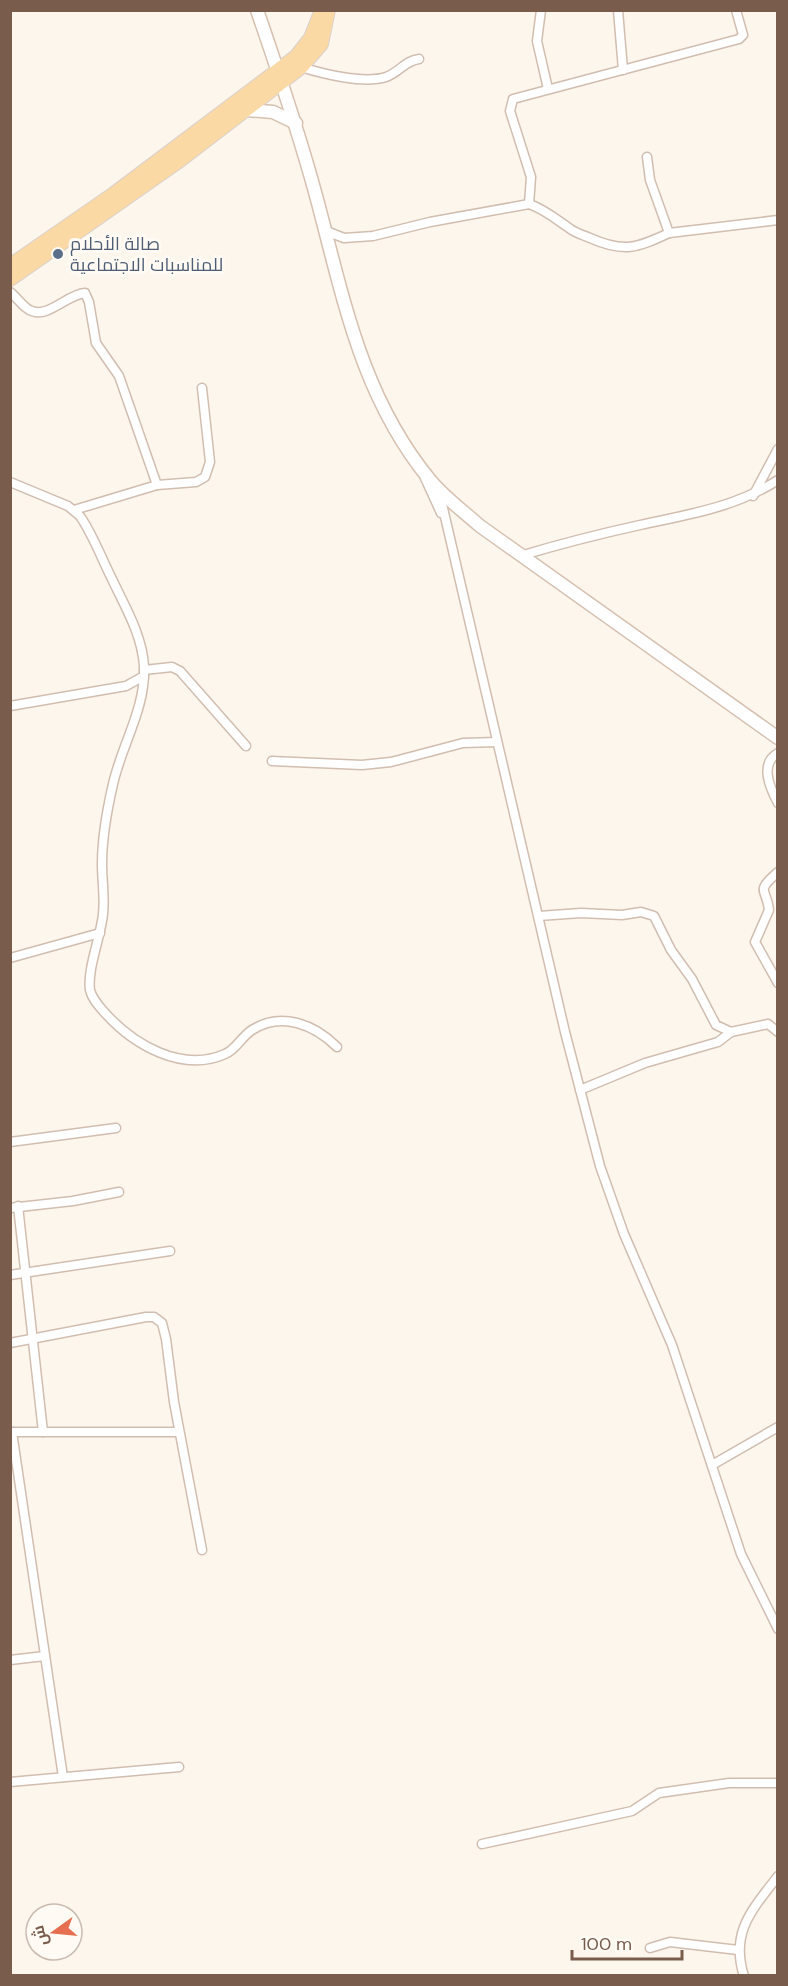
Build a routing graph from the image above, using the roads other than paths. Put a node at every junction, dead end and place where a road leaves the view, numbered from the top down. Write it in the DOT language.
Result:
graph roads {
  1 [pos="256,10"];
  2 [pos="322,10"];
  3 [pos="328,10"];
  4 [pos="541,10"];
  5 [pos="618,10"];
  6 [pos="736,10"];
  7 [pos="418,58"];
  8 [pos="301,67"];
  9 [pos="623,70"];
  10 [pos="280,76"];
  11 [pos="548,89"];
  12 [pos="246,110"];
  13 [pos="296,123"];
  14 [pos="647,157"];
  15 [pos="529,204"];
  16 [pos="777,220"];
  17 [pos="326,231"];
  18 [pos="669,233"];
  19 [pos="10,266"];
  20 [pos="10,279"];
  21 [pos="10,292"];
  22 [pos="202,388"];
  23 [pos="777,449"];
  24 [pos="422,468"];
  25 [pos="777,480"];
  26 [pos="10,482"];
  27 [pos="157,485"];
  28 [pos="438,489"];
  29 [pos="752,496"];
  30 [pos="74,510"];
  31 [pos="444,519"];
  32 [pos="520,556"];
  33 [pos="144,673"];
  34 [pos="10,706"];
  35 [pos="777,738"];
  36 [pos="497,742"];
  37 [pos="246,746"];
  38 [pos="777,753"];
  39 [pos="272,761"];
  40 [pos="777,803"];
  41 [pos="777,872"];
  42 [pos="540,916"];
  43 [pos="100,933"];
  44 [pos="10,958"];
  45 [pos="777,983"];
  46 [pos="777,1030"];
  47 [pos="731,1032"];
  48 [pos="337,1047"];
  49 [pos="580,1090"];
  50 [pos="116,1128"];
  51 [pos="10,1142"];
  52 [pos="119,1192"];
  53 [pos="14,1207"];
  54 [pos="170,1251"];
  55 [pos="25,1272"];
  56 [pos="10,1275"];
  57 [pos="31,1339"];
  58 [pos="10,1343"];
  59 [pos="777,1427"];
  60 [pos="11,1432"];
  61 [pos="43,1432"];
  62 [pos="179,1432"];
  63 [pos="712,1465"];
  64 [pos="202,1550"];
  65 [pos="777,1629"];
  66 [pos="45,1656"];
  67 [pos="10,1660"];
  68 [pos="179,1767"];
  69 [pos="63,1778"];
  70 [pos="10,1782"];
  71 [pos="777,1783"];
  72 [pos="482,1844"];
  73 [pos="777,1876"];
  74 [pos="650,1948"];
  75 [pos="738,1950"];
  76 [pos="744,1976"];
  1 -- 10 [label="street"];
  2 -- 10 [label="main road"];
  3 -- 8 [label="main road"];
  4 -- 11 [label="street"];
  5 -- 9 [label="street"];
  6 -- 9 [label="street"];
  7 -- 8 [label="street"];
  8 -- 10 [label="main road"];
  9 -- 11 [label="street"];
  10 -- 12 [label="main road"];
  10 -- 13 [label="street"];
  10 -- 19 [label="main road"];
  11 -- 15 [label="street"];
  12 -- 13 [label="street"];
  12 -- 20 [label="main road"];
  13 -- 17 [label="street"];
  14 -- 18 [label="street"];
  15 -- 17 [label="street"];
  15 -- 18 [label="street"];
  16 -- 18 [label="street"];
  17 -- 24 [label="street"];
  21 -- 27 [label="street"];
  22 -- 27 [label="street"];
  23 -- 29 [label="street"];
  24 -- 28 [label="street"];
  24 -- 31 [label="street"];
  25 -- 29 [label="street"];
  26 -- 30 [label="street"];
  27 -- 30 [label="street"];
  28 -- 31 [label="street"];
  28 -- 32 [label="street"];
  29 -- 32 [label="street"];
  30 -- 33 [label="street"];
  31 -- 36 [label="street"];
  32 -- 35 [label="street"];
  33 -- 34 [label="street"];
  33 -- 37 [label="street"];
  33 -- 43 [label="street"];
  36 -- 39 [label="street"];
  36 -- 42 [label="street"];
  38 -- 40 [label="street"];
  41 -- 45 [label="street"];
  42 -- 47 [label="street"];
  42 -- 49 [label="street"];
  43 -- 44 [label="street"];
  43 -- 48 [label="street"];
  46 -- 47 [label="street"];
  47 -- 49 [label="street"];
  49 -- 63 [label="street"];
  50 -- 51 [label="street"];
  52 -- 53 [label="street"];
  53 -- 55 [label="street"];
  54 -- 55 [label="street"];
  55 -- 56 [label="street"];
  55 -- 57 [label="street"];
  57 -- 58 [label="street"];
  57 -- 61 [label="street"];
  57 -- 62 [label="street"];
  59 -- 63 [label="street"];
  60 -- 61 [label="street"];
  60 -- 66 [label="street"];
  61 -- 62 [label="street"];
  62 -- 64 [label="street"];
  63 -- 65 [label="street"];
  66 -- 67 [label="street"];
  66 -- 69 [label="street"];
  68 -- 69 [label="street"];
  69 -- 70 [label="street"];
  71 -- 72 [label="street"];
  73 -- 75 [label="street"];
  74 -- 75 [label="street"];
  75 -- 76 [label="street"];
}
